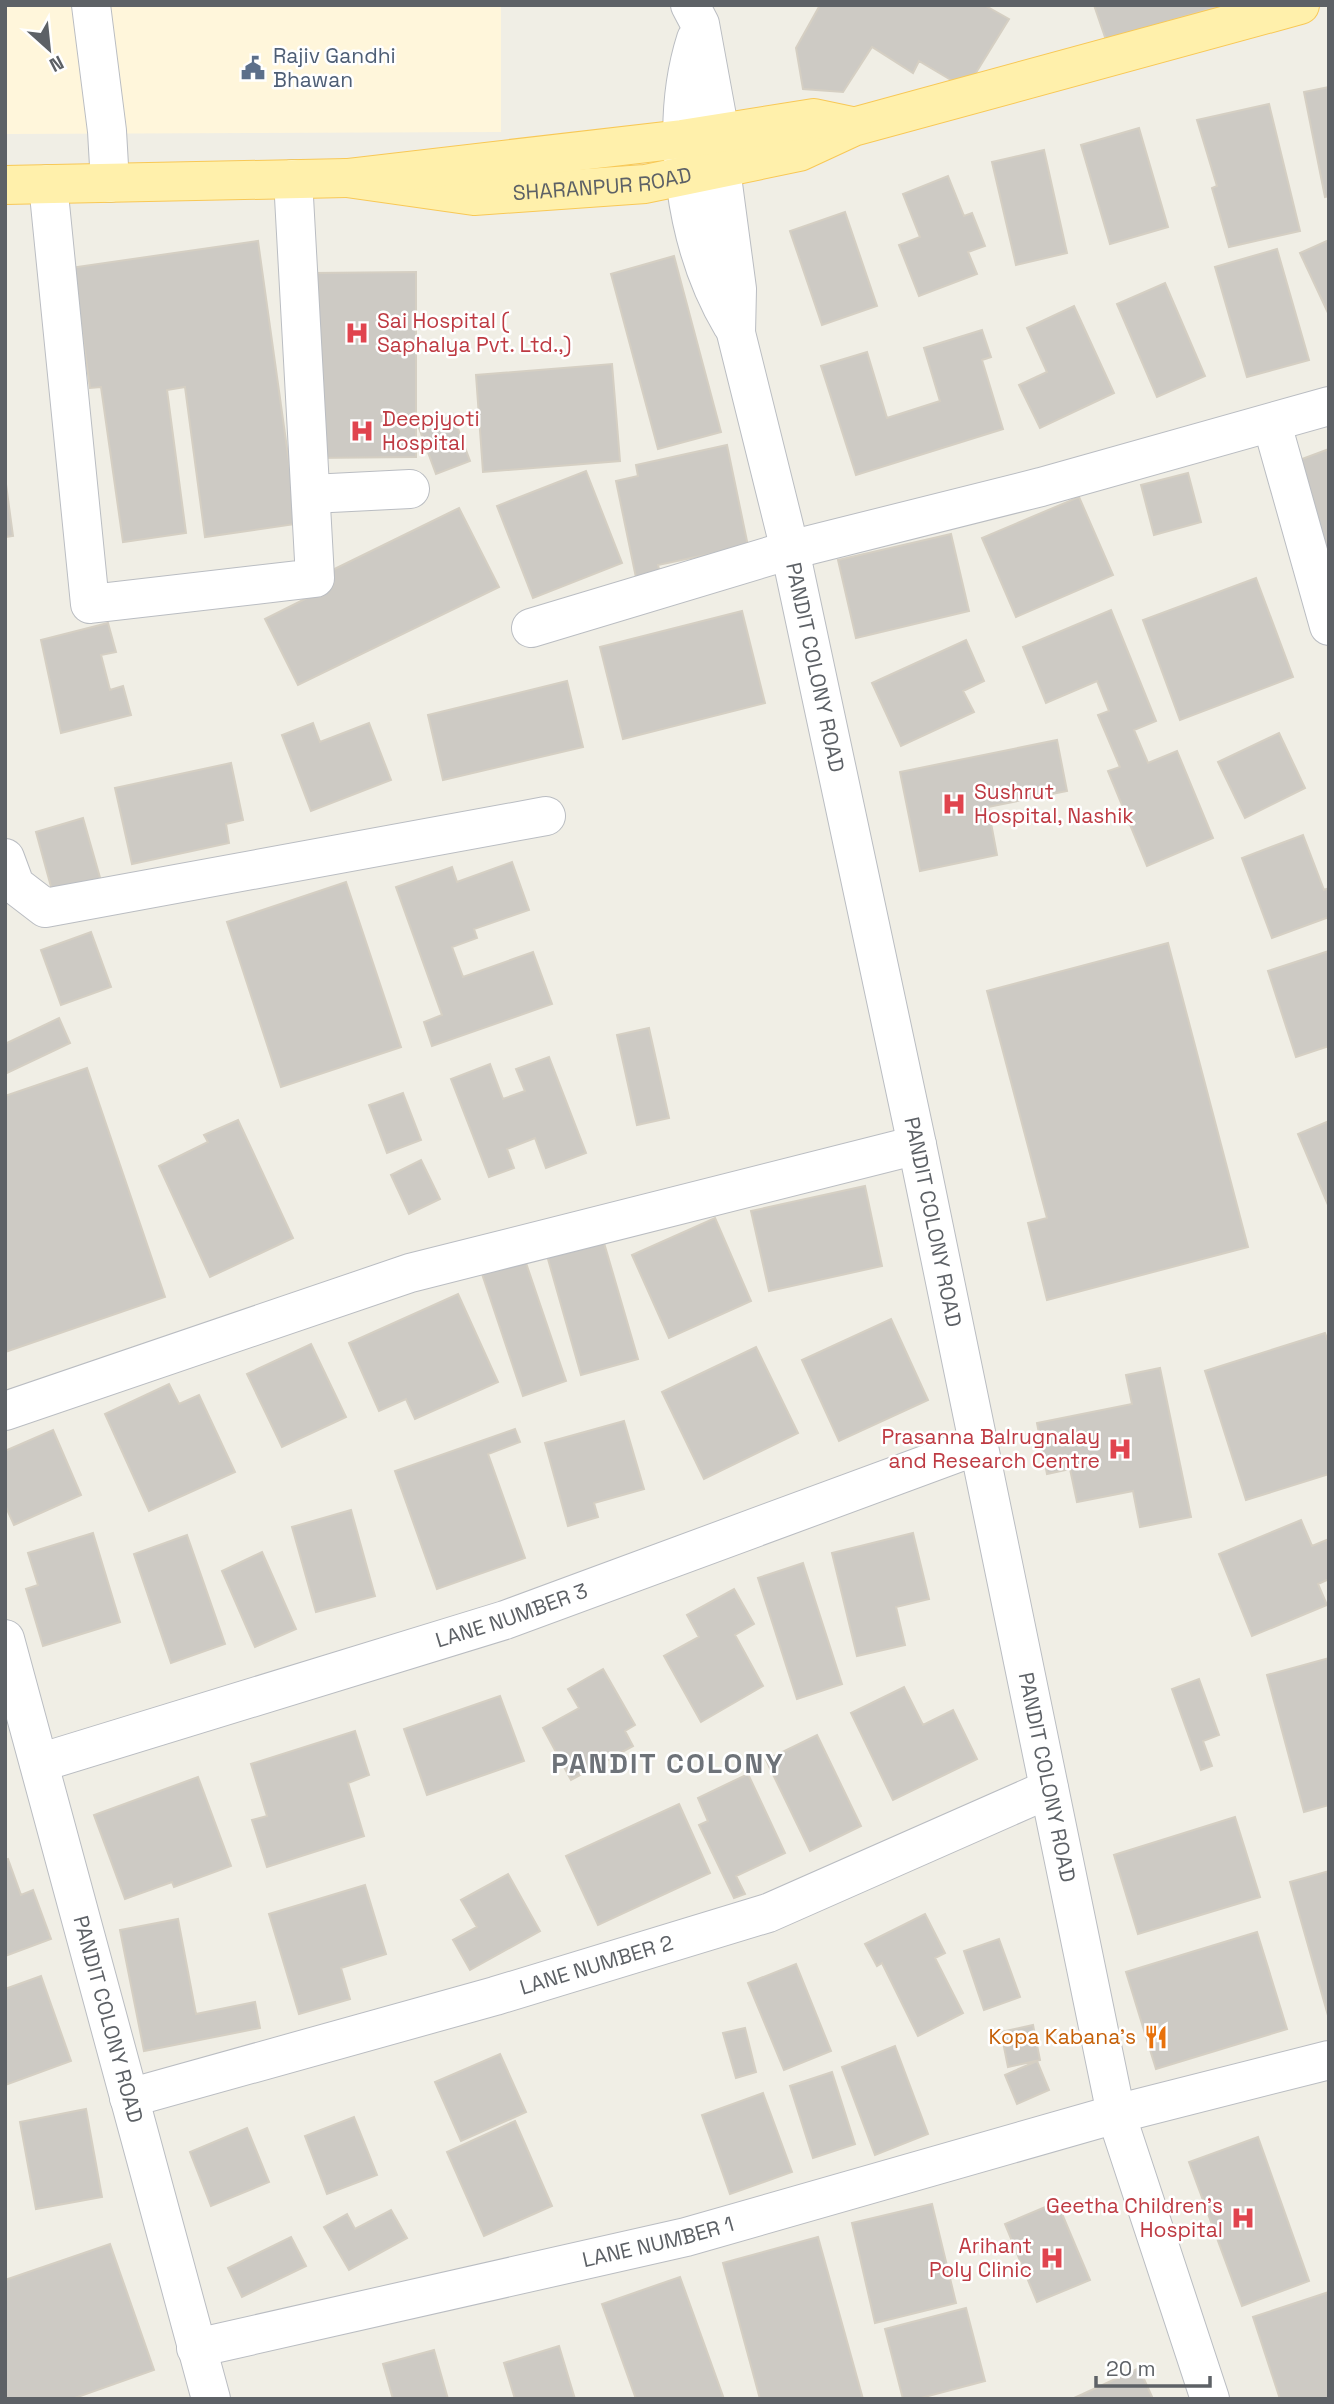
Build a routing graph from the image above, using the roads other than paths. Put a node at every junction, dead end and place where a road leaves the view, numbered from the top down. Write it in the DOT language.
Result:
graph roads {
  1 [pos="91,5"];
  2 [pos="1300,5"];
  3 [pos="700,12"];
  4 [pos="702,154"];
  5 [pos="293,179"];
  6 [pos="110,183"];
  7 [pos="48,184"];
  8 [pos="5,185"];
  9 [pos="1329,406"];
  10 [pos="1272,424"];
  11 [pos="410,489"];
  12 [pos="311,494"];
  13 [pos="790,550"];
  14 [pos="1329,626"];
  15 [pos="531,628"];
  16 [pos="546,816"];
  17 [pos="5,858"];
  18 [pos="917,1145"];
  19 [pos="5,1411"];
  20 [pos="979,1446"];
  21 [pos="5,1639"];
  22 [pos="39,1763"];
  23 [pos="1049,1789"];
  24 [pos="1329,2060"];
  25 [pos="129,2098"];
  26 [pos="1116,2114"];
  27 [pos="196,2348"];
  28 [pos="211,2399"];
  29 [pos="1210,2399"];
  1 -- 6 [label="street"];
  2 -- 4 [label="main road, SHARANPUR ROAD"];
  3 -- 4 [label="street, PANDIT COLONY ROAD"];
  4 -- 5 [label="main road, SHARANPUR ROAD"];
  4 -- 13 [label="street, PANDIT COLONY ROAD"];
  5 -- 6 [label="main road, SHARANPUR ROAD"];
  5 -- 12 [label="street"];
  6 -- 7 [label="main road, SHARANPUR ROAD"];
  7 -- 8 [label="main road, SHARANPUR ROAD"];
  7 -- 12 [label="street"];
  9 -- 10 [label="street"];
  10 -- 13 [label="street"];
  10 -- 14 [label="street"];
  11 -- 12 [label="street"];
  13 -- 15 [label="street"];
  13 -- 18 [label="street, PANDIT COLONY ROAD"];
  16 -- 17 [label="street"];
  18 -- 19 [label="street"];
  18 -- 20 [label="street, PANDIT COLONY ROAD"];
  20 -- 22 [label="street, LANE NUMBER 3"];
  20 -- 23 [label="street, PANDIT COLONY ROAD"];
  21 -- 22 [label="street, PANDIT COLONY ROAD"];
  22 -- 25 [label="street, PANDIT COLONY ROAD"];
  23 -- 25 [label="street, LANE NUMBER 2"];
  23 -- 26 [label="street, PANDIT COLONY ROAD"];
  24 -- 26 [label="street"];
  25 -- 27 [label="street, PANDIT COLONY ROAD"];
  26 -- 27 [label="street, LANE NUMBER 1"];
  26 -- 29 [label="street, PANDIT COLONY ROAD"];
  27 -- 28 [label="street, PANDIT COLONY ROAD"];
}
